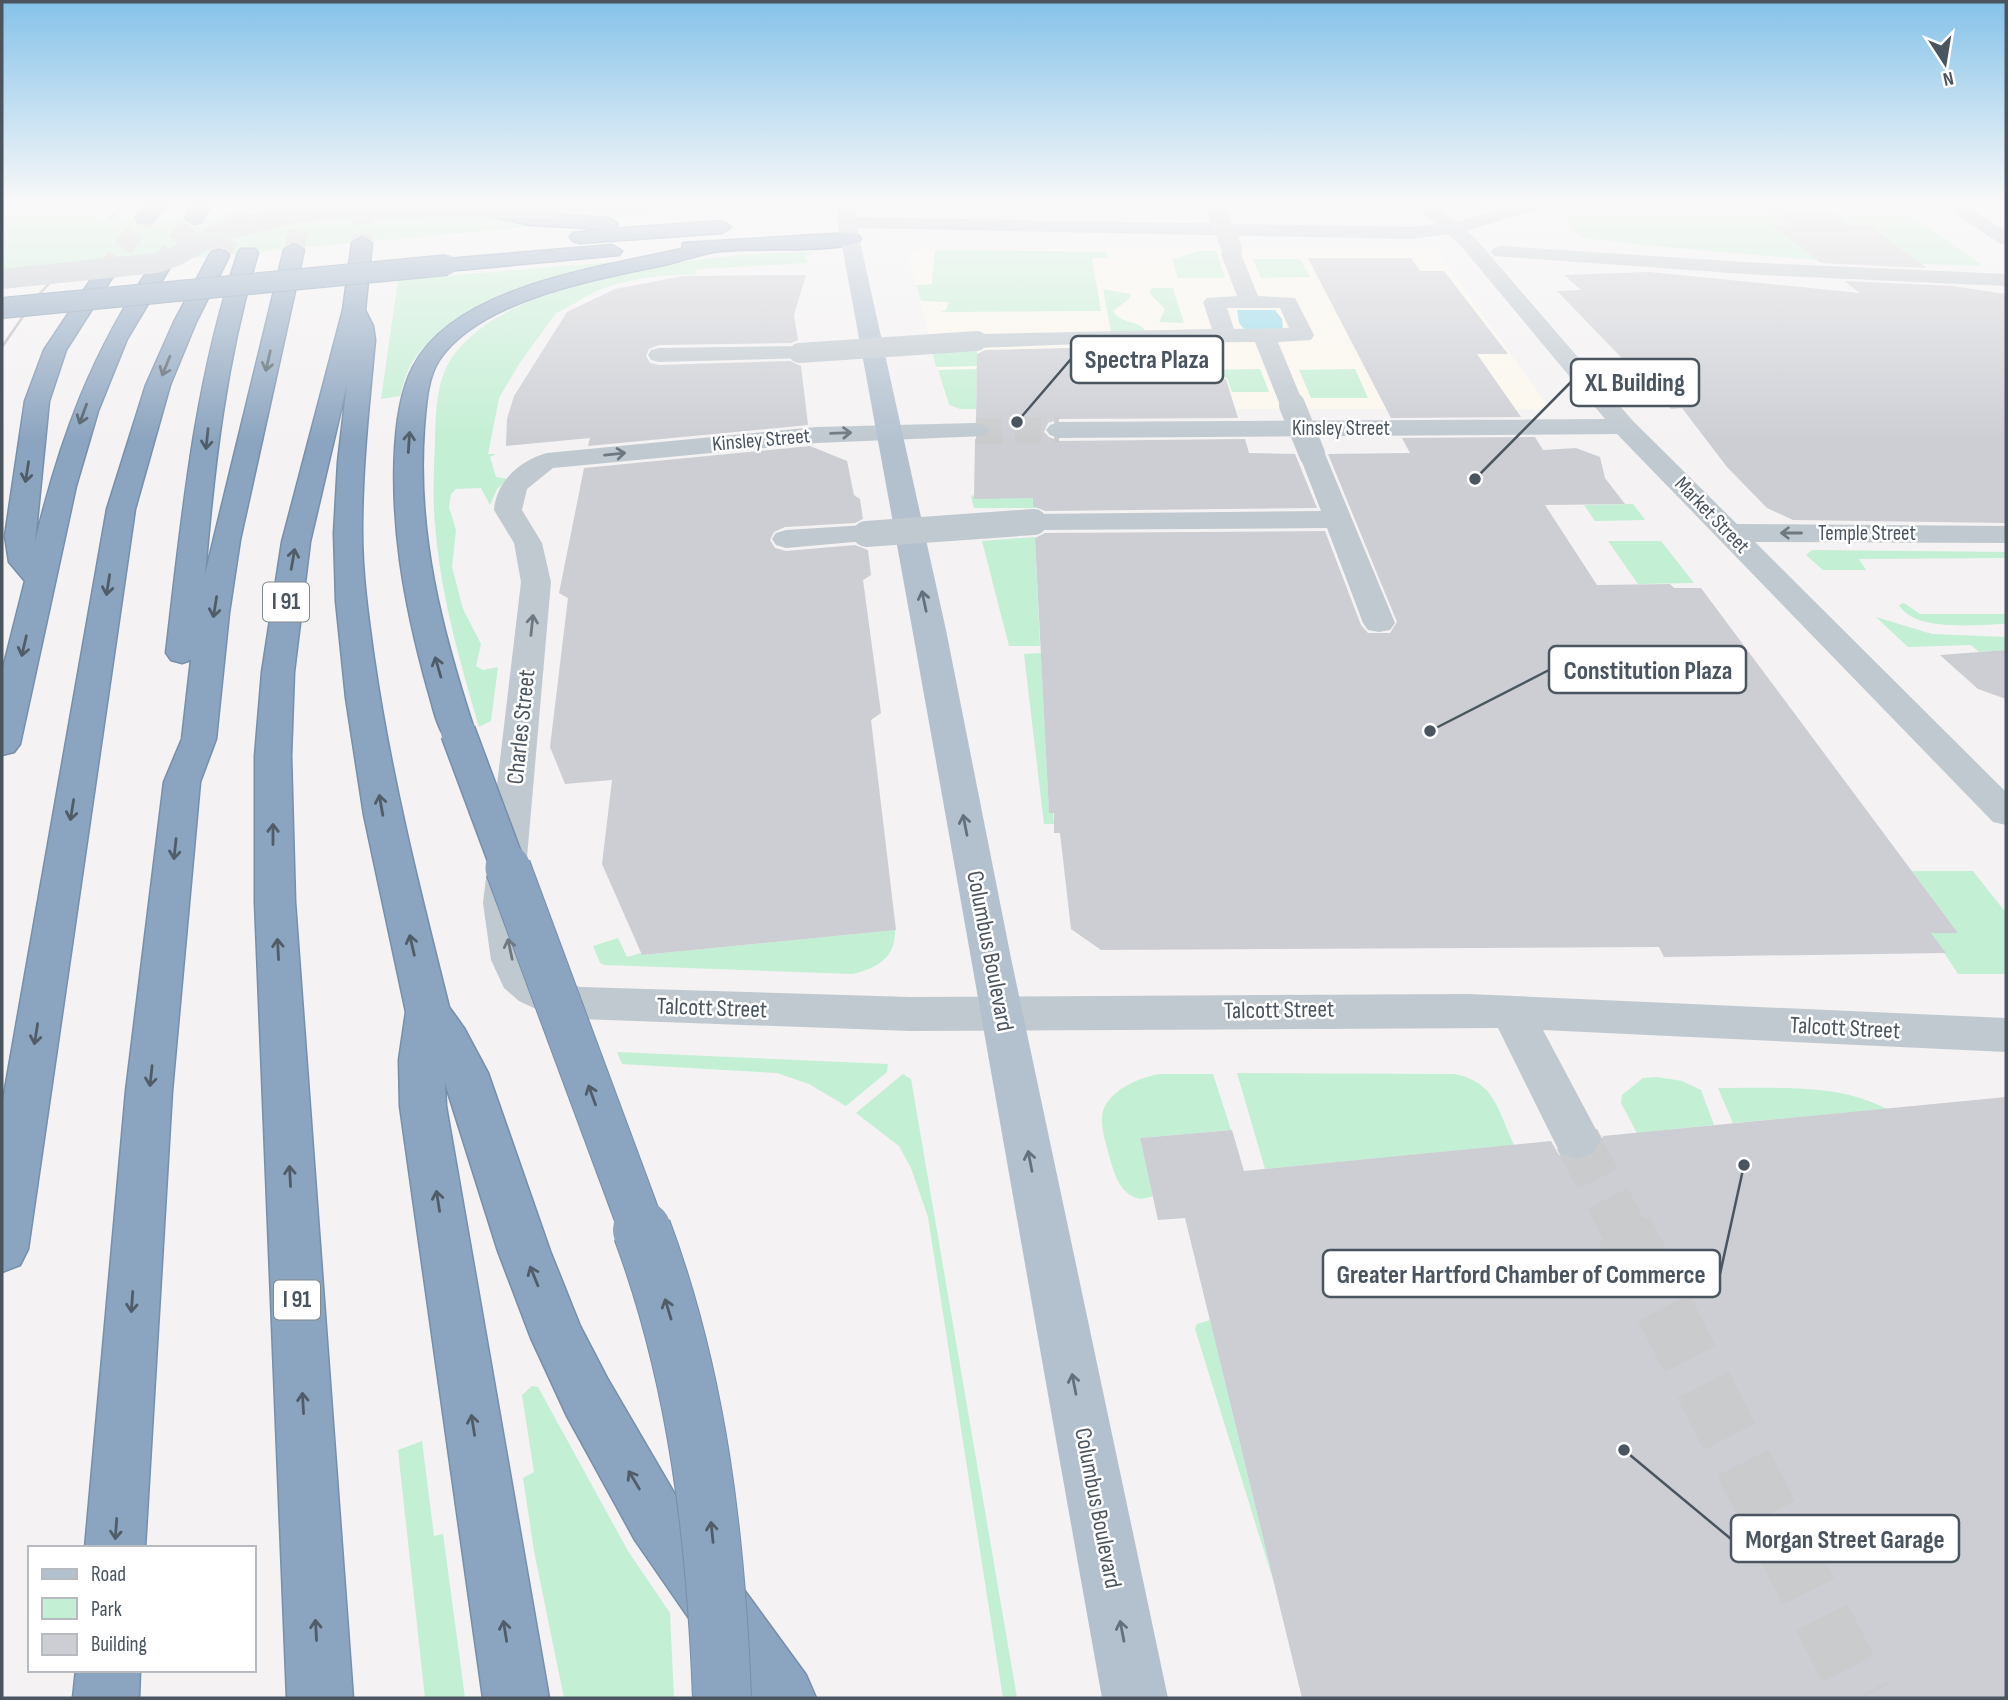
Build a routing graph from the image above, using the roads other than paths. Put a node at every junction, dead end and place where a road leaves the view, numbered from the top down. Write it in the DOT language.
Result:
graph roads {
  1 [pos="92,283"];
  2 [pos="98,283"];
  3 [pos="149,283"];
  4 [pos="213,283"];
  5 [pos="217,283"];
  6 [pos="229,283"];
  7 [pos="286,283"];
  8 [pos="357,283"];
  9 [pos="561,283"];
  10 [pos="860,283"];
  11 [pos="1243,283"];
  12 [pos="1502,283"];
  13 [pos="2,290"];
  14 [pos="1250,302"];
  15 [pos="2,308"];
  16 [pos="354,310"];
  17 [pos="1225,335"];
  18 [pos="1264,335"];
  19 [pos="659,355"];
  20 [pos="1624,426"];
  21 [pos="1059,430"];
  22 [pos="976,431"];
  23 [pos="889,432"];
  24 [pos="547,461"];
  25 [pos="1337,519"];
  26 [pos="1728,533"];
  27 [pos="2006,534"];
  28 [pos="786,539"];
  29 [pos="40,580"];
  30 [pos="1379,623"];
  31 [pos="2,744"];
  32 [pos="182,782"];
  33 [pos="2006,813"];
  34 [pos="551,998"];
  35 [pos="428,1012"];
  36 [pos="1002,1012"];
  37 [pos="1511,1012"];
  38 [pos="2006,1035"];
  39 [pos="1577,1139"];
  40 [pos="2,1249"];
  41 [pos="115,1546"];
  42 [pos="108,1672"];
  43 [pos="106,1698"];
  44 [pos="320,1698"];
  45 [pos="516,1698"];
  46 [pos="722,1698"];
  47 [pos="783,1698"];
  48 [pos="1135,1698"];
  1 -- 13 [label="highway"];
  2 -- 29 [label="highway, one-way"];
  3 -- 29 [label="highway, one-way"];
  4 -- 40 [label="highway"];
  5 -- 15 [label="highway, bridge"];
  6 -- 32 [label="highway"];
  7 -- 32 [label="highway, one-way"];
  8 -- 16 [label="highway, I 91"];
  46 -- 9 [label="highway, one-way, bridge"];
  10 -- 23 [label="main road, Columbus Boulevard"];
  11 -- 14 [label="street, bridge"];
  12 -- 20 [label="street, Market Street"];
  14 -- 17 [label="street"];
  14 -- 18 [label="street"];
  35 -- 16 [label="highway, one-way"];
  44 -- 16 [label="highway, I 91, one-way"];
  17 -- 18 [label="street"];
  17 -- 19 [label="street, bridge"];
  18 -- 25 [label="street, bridge"];
  20 -- 21 [label="street, Kinsley Street"];
  20 -- 26 [label="street, Market Street"];
  22 -- 23 [label="street, Kinsley Street"];
  24 -- 23 [label="street, Kinsley Street, one-way"];
  36 -- 23 [label="main road, Columbus Boulevard, one-way"];
  34 -- 24 [label="street, Charles Street, one-way"];
  25 -- 28 [label="street, bridge"];
  25 -- 30 [label="street"];
  27 -- 26 [label="street, Temple Street, one-way"];
  26 -- 33 [label="street, Market Street"];
  29 -- 31 [label="highway, one-way"];
  32 -- 41 [label="highway, one-way"];
  34 -- 36 [label="street, Talcott Street"];
  45 -- 35 [label="highway, one-way"];
  47 -- 35 [label="highway, one-way, bridge"];
  36 -- 37 [label="street, Talcott Street"];
  48 -- 36 [label="main road, Columbus Boulevard, one-way"];
  37 -- 38 [label="street, Talcott Street"];
  37 -- 39 [label="street"];
  42 -- 43 [label="highway"];
}
